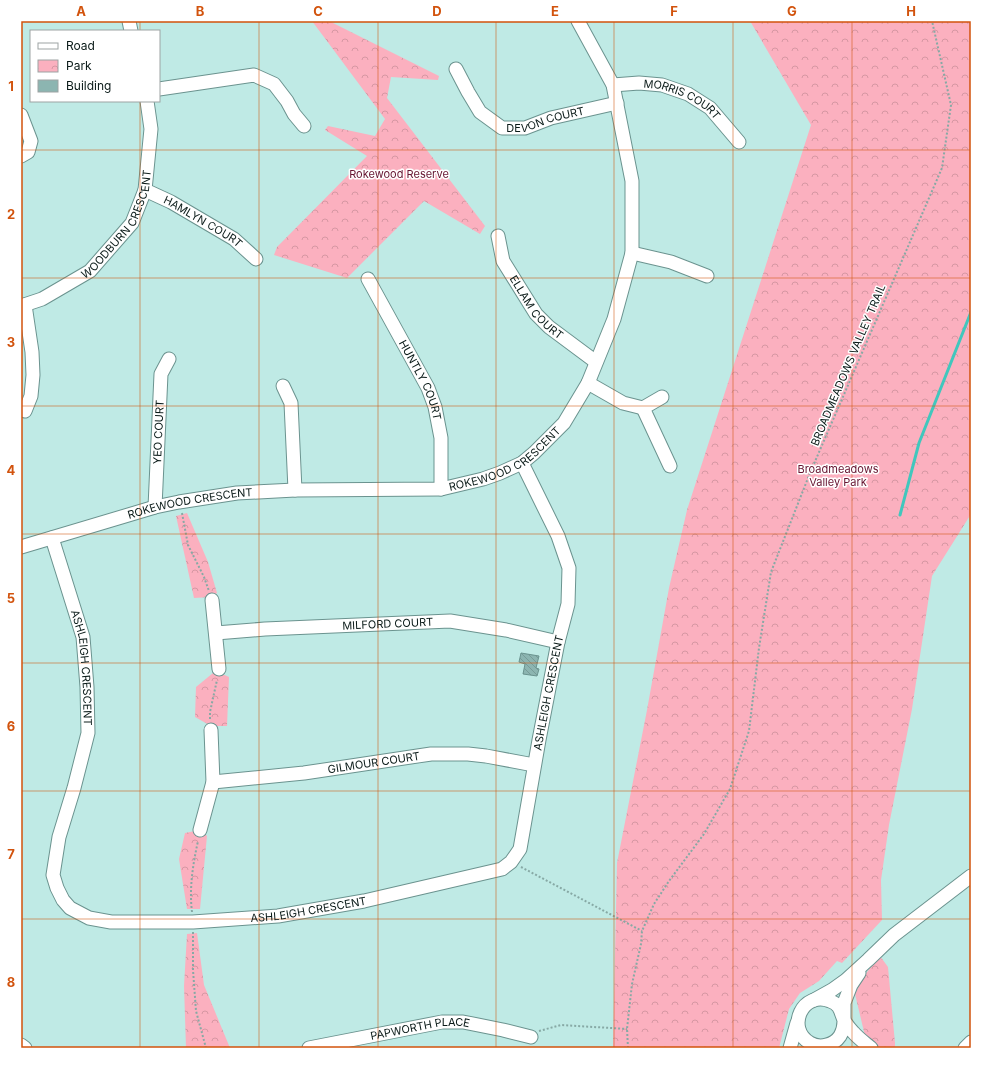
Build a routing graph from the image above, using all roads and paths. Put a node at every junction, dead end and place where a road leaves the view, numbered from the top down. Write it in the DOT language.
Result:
graph roads {
  1 [pos="578,21"];
  2 [pos="932,21"];
  3 [pos="456,69"];
  4 [pos="613,85"];
  5 [pos="160,88"];
  6 [pos="147,102"];
  7 [pos="617,103"];
  8 [pos="21,115"];
  9 [pos="304,126"];
  10 [pos="739,142"];
  11 [pos="21,156"];
  12 [pos="145,190"];
  13 [pos="498,236"];
  14 [pos="632,253"];
  15 [pos="256,259"];
  16 [pos="707,276"];
  17 [pos="368,279"];
  18 [pos="23,305"];
  19 [pos="169,359"];
  20 [pos="596,362"];
  21 [pos="588,383"];
  22 [pos="284,386"];
  23 [pos="662,397"];
  24 [pos="644,408"];
  25 [pos="25,411"];
  26 [pos="522,463"];
  27 [pos="670,466"];
  28 [pos="441,489"];
  29 [pos="295,490"];
  30 [pos="179,502"];
  31 [pos="155,507"];
  32 [pos="52,538"];
  33 [pos="21,547"];
  34 [pos="212,600"];
  35 [pos="216,633"];
  36 [pos="558,642"];
  37 [pos="219,669"];
  38 [pos="211,730"];
  39 [pos="534,765"];
  40 [pos="214,782"];
  41 [pos="200,830"];
  42 [pos="511,862"];
  43 [pos="971,876"];
  44 [pos="193,922"];
  45 [pos="642,931"];
  46 [pos="868,960"];
  47 [pos="814,1000"];
  48 [pos="844,1019"];
  49 [pos="797,1023"];
  50 [pos="627,1029"];
  51 [pos="533,1039"];
  52 [pos="971,1042"];
  53 [pos="21,1045"];
  54 [pos="826,1047"];
  55 [pos="25,1048"];
  56 [pos="206,1048"];
  57 [pos="315,1048"];
  58 [pos="628,1048"];
  59 [pos="790,1048"];
  60 [pos="871,1048"];
  61 [pos="965,1048"];
  1 -- 4 [label="street, ROKEWOOD CRESCENT"];
  2 -- 45 [label="path, BROADMEADOWS VALLEY TRAIL"];
  3 -- 7 [label="street, DEVON COURT"];
  4 -- 7 [label="street, ROKEWOOD CRESCENT"];
  4 -- 10 [label="street, MORRIS COURT"];
  5 -- 9 [label="street"];
  6 -- 12 [label="street, WOODBURN CRESCENT"];
  7 -- 14 [label="street, ROKEWOOD CRESCENT"];
  8 -- 11 [label="street"];
  12 -- 15 [label="street, HAMLYN COURT"];
  12 -- 18 [label="street, WOODBURN CRESCENT"];
  13 -- 20 [label="street, ELLAM COURT"];
  14 -- 16 [label="street"];
  14 -- 20 [label="street, ROKEWOOD CRESCENT"];
  17 -- 28 [label="street, HUNTLY COURT"];
  18 -- 25 [label="street"];
  19 -- 31 [label="street, YEO COURT"];
  20 -- 21 [label="street, ROKEWOOD CRESCENT"];
  21 -- 24 [label="street"];
  21 -- 26 [label="street, ROKEWOOD CRESCENT"];
  22 -- 29 [label="street"];
  23 -- 24 [label="street"];
  24 -- 27 [label="street"];
  26 -- 28 [label="street, ROKEWOOD CRESCENT"];
  26 -- 36 [label="street, ASHLEIGH CRESCENT"];
  28 -- 29 [label="street, ROKEWOOD CRESCENT"];
  29 -- 30 [label="street, ROKEWOOD CRESCENT"];
  30 -- 31 [label="street, ROKEWOOD CRESCENT"];
  30 -- 34 [label="path"];
  31 -- 32 [label="street, ROKEWOOD CRESCENT"];
  32 -- 33 [label="street, ROKEWOOD CRESCENT"];
  32 -- 44 [label="street, ASHLEIGH CRESCENT"];
  34 -- 35 [label="street"];
  35 -- 36 [label="street, MILFORD COURT"];
  35 -- 37 [label="street"];
  36 -- 39 [label="street, ASHLEIGH CRESCENT"];
  37 -- 38 [label="path"];
  38 -- 40 [label="street"];
  39 -- 40 [label="street, GILMOUR COURT"];
  39 -- 42 [label="street, ASHLEIGH CRESCENT"];
  40 -- 41 [label="street"];
  41 -- 44 [label="path"];
  42 -- 44 [label="street, ASHLEIGH CRESCENT"];
  42 -- 45 [label="path"];
  43 -- 46 [label="street"];
  44 -- 56 [label="path"];
  45 -- 50 [label="path, BROADMEADOWS VALLEY TRAIL"];
  46 -- 47 [label="street"];
  46 -- 48 [label="street"];
  47 -- 48 [label="street"];
  47 -- 49 [label="street"];
  48 -- 54 [label="street"];
  48 -- 60 [label="street"];
  49 -- 54 [label="street"];
  49 -- 59 [label="street"];
  50 -- 51 [label="path"];
  50 -- 58 [label="path, BROADMEADOWS VALLEY TRAIL"];
  51 -- 57 [label="street, PAPWORTH PLACE"];
  52 -- 61 [label="street"];
  53 -- 55 [label="street"];
}
